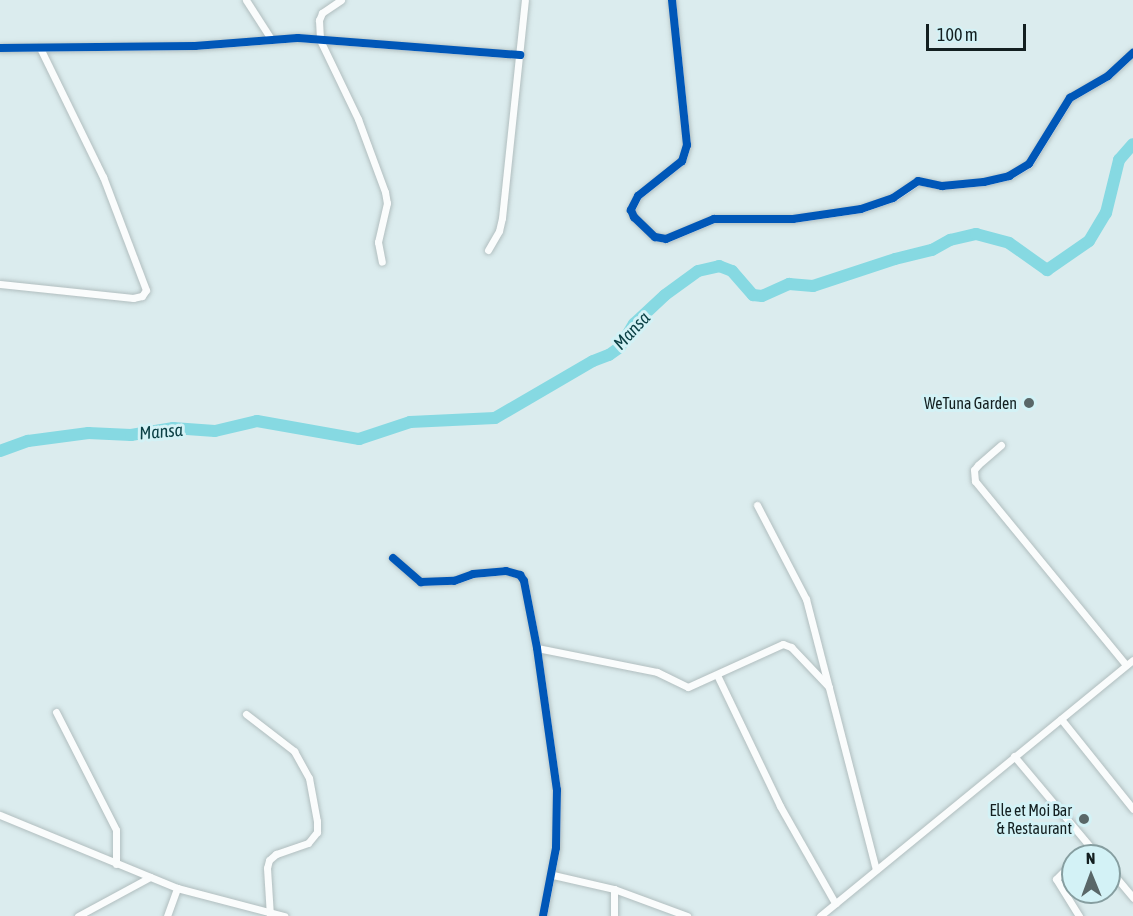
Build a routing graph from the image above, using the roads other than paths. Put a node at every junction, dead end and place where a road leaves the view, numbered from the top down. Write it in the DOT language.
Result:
graph roads {
  1 [pos="246,0"];
  2 [pos="341,0"];
  3 [pos="525,0"];
  4 [pos="672,0"];
  5 [pos="271,39"];
  6 [pos="320,40"];
  7 [pos="0,48"];
  8 [pos="40,48"];
  9 [pos="1133,53"];
  10 [pos="520,55"];
  11 [pos="488,250"];
  12 [pos="382,262"];
  13 [pos="0,284"];
  14 [pos="1001,446"];
  15 [pos="757,505"];
  16 [pos="393,558"];
  17 [pos="537,648"];
  18 [pos="1133,660"];
  19 [pos="1126,665"];
  20 [pos="717,675"];
  21 [pos="830,688"];
  22 [pos="56,712"];
  23 [pos="246,714"];
  24 [pos="1061,719"];
  25 [pos="1014,756"];
  26 [pos="1133,809"];
  27 [pos="1,818"];
  28 [pos="1088,844"];
  29 [pos="116,864"];
  30 [pos="876,869"];
  31 [pos="1061,874"];
  32 [pos="553,875"];
  33 [pos="150,877"];
  34 [pos="1121,884"];
  35 [pos="1061,887"];
  36 [pos="177,888"];
  37 [pos="614,889"];
  38 [pos="1133,898"];
  39 [pos="835,903"];
  40 [pos="270,914"];
  41 [pos="78,916"];
  42 [pos="167,916"];
  43 [pos="284,916"];
  44 [pos="543,916"];
  45 [pos="614,916"];
  46 [pos="687,916"];
  47 [pos="820,916"];
  1 -- 5 [label="street"];
  2 -- 6 [label="street"];
  3 -- 10 [label="street"];
  4 -- 9 [label="street"];
  5 -- 6 [label="street"];
  5 -- 8 [label="street"];
  6 -- 10 [label="street"];
  6 -- 12 [label="street"];
  7 -- 8 [label="street"];
  8 -- 13 [label="street"];
  10 -- 11 [label="street"];
  14 -- 19 [label="street"];
  15 -- 21 [label="street"];
  16 -- 17 [label="street"];
  17 -- 20 [label="street"];
  17 -- 32 [label="street"];
  18 -- 19 [label="street"];
  19 -- 24 [label="street"];
  20 -- 21 [label="street"];
  20 -- 39 [label="street"];
  21 -- 30 [label="street"];
  22 -- 29 [label="street"];
  23 -- 40 [label="street"];
  24 -- 25 [label="street"];
  24 -- 26 [label="street"];
  25 -- 28 [label="street"];
  25 -- 30 [label="street"];
  27 -- 29 [label="street"];
  29 -- 33 [label="street"];
  30 -- 39 [label="street"];
  31 -- 35 [label="street"];
  32 -- 37 [label="street"];
  32 -- 44 [label="street"];
  33 -- 36 [label="street"];
  33 -- 41 [label="street"];
  34 -- 38 [label="street"];
  36 -- 40 [label="street"];
  36 -- 42 [label="street"];
  37 -- 45 [label="street"];
  37 -- 46 [label="street"];
  39 -- 47 [label="street"];
  40 -- 43 [label="street"];
}
